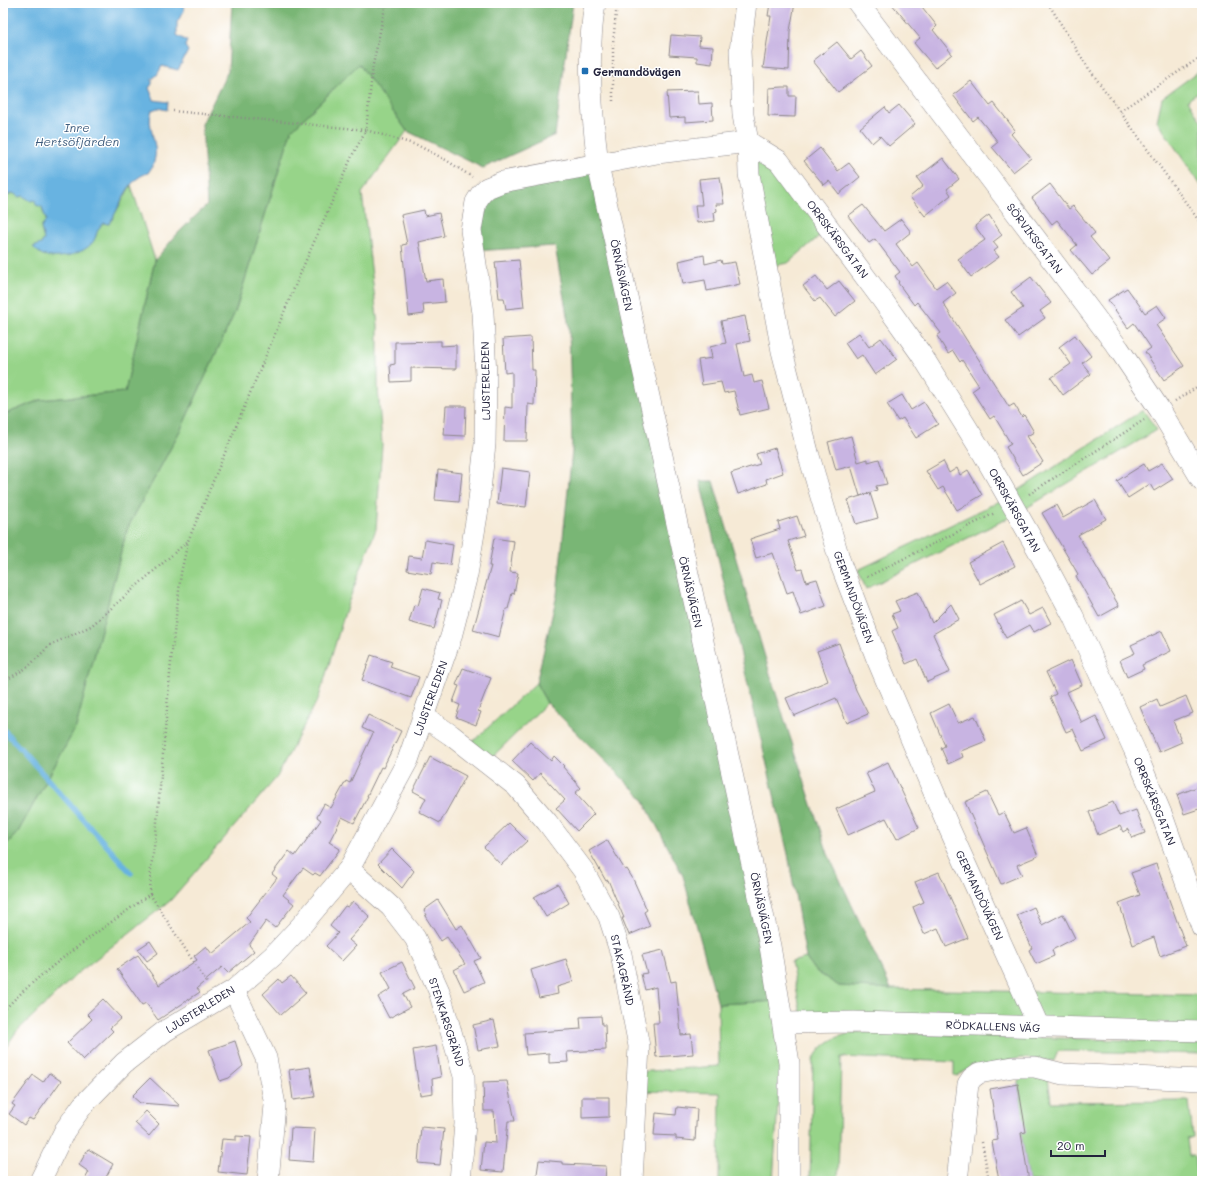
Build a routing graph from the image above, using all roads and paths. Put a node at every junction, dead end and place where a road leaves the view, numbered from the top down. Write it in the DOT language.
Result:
graph roads {
  1 [pos="386,3"];
  2 [pos="595,3"];
  3 [pos="746,3"];
  4 [pos="858,3"];
  5 [pos="1048,3"];
  6 [pos="1202,56"];
  7 [pos="173,111"];
  8 [pos="1120,111"];
  9 [pos="366,130"];
  10 [pos="748,142"];
  11 [pos="598,164"];
  12 [pos="487,188"];
  13 [pos="1202,225"];
  14 [pos="1202,384"];
  15 [pos="1160,410"];
  16 [pos="1202,480"];
  17 [pos="188,541"];
  18 [pos="3,682"];
  19 [pos="423,716"];
  20 [pos="349,869"];
  21 [pos="150,894"];
  22 [pos="1202,927"];
  23 [pos="226,995"];
  24 [pos="3,1011"];
  25 [pos="783,1023"];
  26 [pos="1039,1027"];
  27 [pos="1202,1031"];
  28 [pos="1202,1080"];
  29 [pos="982,1138"];
  30 [pos="40,1181"];
  31 [pos="268,1181"];
  32 [pos="460,1181"];
  33 [pos="632,1181"];
  34 [pos="789,1181"];
  35 [pos="957,1181"];
  36 [pos="989,1181"];
  1 -- 9 [label="path"];
  2 -- 11 [label="street, ÖRNÄSVÄGEN"];
  3 -- 10 [label="street, GERMANDÖVÄGEN"];
  4 -- 15 [label="street, SÖRVIKSGATAN"];
  5 -- 8 [label="path"];
  6 -- 8 [label="path"];
  7 -- 9 [label="path"];
  8 -- 13 [label="path"];
  9 -- 12 [label="path"];
  9 -- 17 [label="path"];
  10 -- 11 [label="street"];
  10 -- 22 [label="street, ORRSKÄRSGATAN"];
  10 -- 26 [label="street, GERMANDÖVÄGEN"];
  11 -- 12 [label="street"];
  11 -- 25 [label="street, ÖRNÄSVÄGEN"];
  12 -- 19 [label="street, LJUSTERLEDEN"];
  14 -- 15 [label="path"];
  15 -- 16 [label="street, SÖRVIKSGATAN"];
  17 -- 18 [label="path"];
  17 -- 21 [label="path"];
  19 -- 20 [label="street, LJUSTERLEDEN"];
  19 -- 33 [label="street, STAKAGRÄND"];
  20 -- 23 [label="street, LJUSTERLEDEN"];
  20 -- 32 [label="street, STENKARSGRÄND"];
  21 -- 23 [label="path"];
  21 -- 24 [label="path"];
  23 -- 30 [label="street, LJUSTERLEDEN"];
  23 -- 31 [label="street"];
  25 -- 26 [label="street, RÖDKALLENS VÄG"];
  25 -- 34 [label="street, ÖRNÄSVÄGEN"];
  26 -- 27 [label="street, RÖDKALLENS VÄG"];
  28 -- 35 [label="street"];
  29 -- 36 [label="path"];
}
